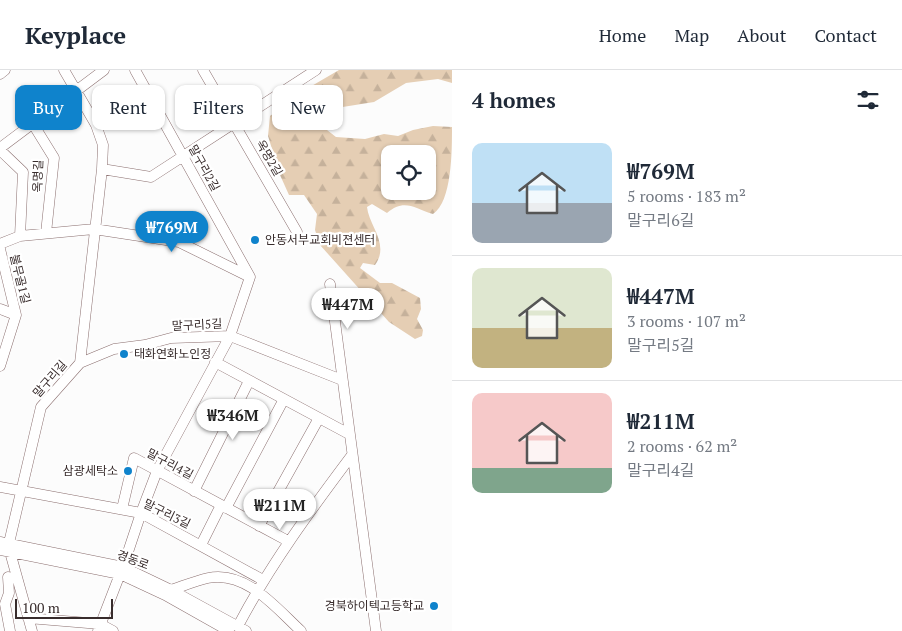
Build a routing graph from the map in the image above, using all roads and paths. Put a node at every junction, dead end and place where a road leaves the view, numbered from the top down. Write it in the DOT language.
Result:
graph roads {
  1 [pos="5,70"];
  2 [pos="64,70"];
  3 [pos="104,70"];
  4 [pos="135,70"];
  5 [pos="204,70"];
  6 [pos="316,70"];
  7 [pos="0,74"];
  8 [pos="73,85"];
  9 [pos="212,85"];
  10 [pos="82,86"];
  11 [pos="82,101"];
  12 [pos="262,105"];
  13 [pos="25,130"];
  14 [pos="37,130"];
  15 [pos="223,130"];
  16 [pos="238,130"];
  17 [pos="0,149"];
  18 [pos="183,156"];
  19 [pos="102,169"];
  20 [pos="94,229"];
  21 [pos="297,232"];
  22 [pos="46,233"];
  23 [pos="20,236"];
  24 [pos="0,244"];
  25 [pos="0,249"];
  26 [pos="250,277"];
  27 [pos="330,284"];
  28 [pos="0,309"];
  29 [pos="16,315"];
  30 [pos="230,336"];
  31 [pos="215,362"];
  32 [pos="80,363"];
  33 [pos="0,366"];
  34 [pos="250,380"];
  35 [pos="342,380"];
  36 [pos="284,399"];
  37 [pos="319,418"];
  38 [pos="349,434"];
  39 [pos="352,455"];
  40 [pos="157,471"];
  41 [pos="0,487"];
  42 [pos="21,491"];
  43 [pos="194,491"];
  44 [pos="223,507"];
  45 [pos="122,509"];
  46 [pos="140,513"];
  47 [pos="259,526"];
  48 [pos="288,541"];
  49 [pos="201,545"];
  50 [pos="5,547"];
  51 [pos="121,570"];
  52 [pos="8,576"];
  53 [pos="263,580"];
  54 [pos="171,590"];
  55 [pos="256,590"];
  56 [pos="28,618"];
  57 [pos="99,627"];
  58 [pos="237,629"];
  59 [pos="10,631"];
  60 [pos="32,631"];
  61 [pos="113,631"];
  62 [pos="301,631"];
  63 [pos="376,631"];
  1 -- 7 [label="street"];
  2 -- 8 [label="street, 말구리길"];
  3 -- 10 [label="street"];
  4 -- 18 [label="street, 말구리2길"];
  5 -- 9 [label="street, 옥명2길"];
  6 -- 12 [label="street"];
  11 -- 19 [label="street, 말구리길"];
  13 -- 17 [label="street"];
  14 -- 22 [label="street, 옥명길"];
  15 -- 18 [label="street"];
  16 -- 21 [label="street, 옥명2길"];
  17 -- 23 [label="street"];
  18 -- 19 [label="street"];
  18 -- 26 [label="street, 말구리2길"];
  19 -- 20 [label="street, 말구리길"];
  20 -- 22 [label="street"];
  20 -- 26 [label="street"];
  20 -- 32 [label="street, 말구리길"];
  22 -- 23 [label="street"];
  23 -- 24 [label="street"];
  25 -- 29 [label="street, 불무골1길"];
  26 -- 30 [label="street"];
  27 -- 35 [label="street"];
  28 -- 29 [label="street, 불무골1길"];
  29 -- 33 [label="street, 불무골1길"];
  30 -- 31 [label="street"];
  30 -- 32 [label="street, 말구리5길"];
  30 -- 35 [label="street, 말구리5길"];
  31 -- 34 [label="street"];
  31 -- 40 [label="street"];
  32 -- 42 [label="street, 말구리길"];
  34 -- 36 [label="street"];
  34 -- 43 [label="street, 말구리4길"];
  35 -- 38 [label="street"];
  36 -- 37 [label="street"];
  36 -- 44 [label="street"];
  37 -- 38 [label="street"];
  37 -- 47 [label="street"];
  38 -- 39 [label="street"];
  39 -- 48 [label="street"];
  39 -- 63 [label="street"];
  40 -- 43 [label="street, 말구리4길"];
  40 -- 45 [label="street, 말구리4길"];
  40 -- 46 [label="street"];
  41 -- 42 [label="street, 말구리3길"];
  42 -- 45 [label="street, 말구리3길"];
  42 -- 50 [label="street, 말구리길"];
  43 -- 44 [label="street, 말구리4길"];
  44 -- 47 [label="street, 말구리4길"];
  44 -- 49 [label="street"];
  45 -- 46 [label="street, 말구리3길"];
  46 -- 49 [label="street, 말구리3길"];
  46 -- 51 [label="street"];
  47 -- 48 [label="street, 말구리4길"];
  48 -- 53 [label="street"];
  49 -- 53 [label="street, 말구리3길"];
  50 -- 51 [label="street, 경동로"];
  50 -- 52 [label="street"];
  51 -- 54 [label="street, 경동로"];
  51 -- 57 [label="street"];
  51 -- 58 [label="street, 경동로"];
  52 -- 56 [label="street"];
  52 -- 59 [label="street"];
  53 -- 55 [label="street"];
  54 -- 55 [label="street"];
  54 -- 58 [label="street, 경동로"];
  55 -- 58 [label="street"];
  55 -- 62 [label="street"];
  56 -- 57 [label="street"];
  56 -- 60 [label="street"];
  57 -- 61 [label="street"];
}
